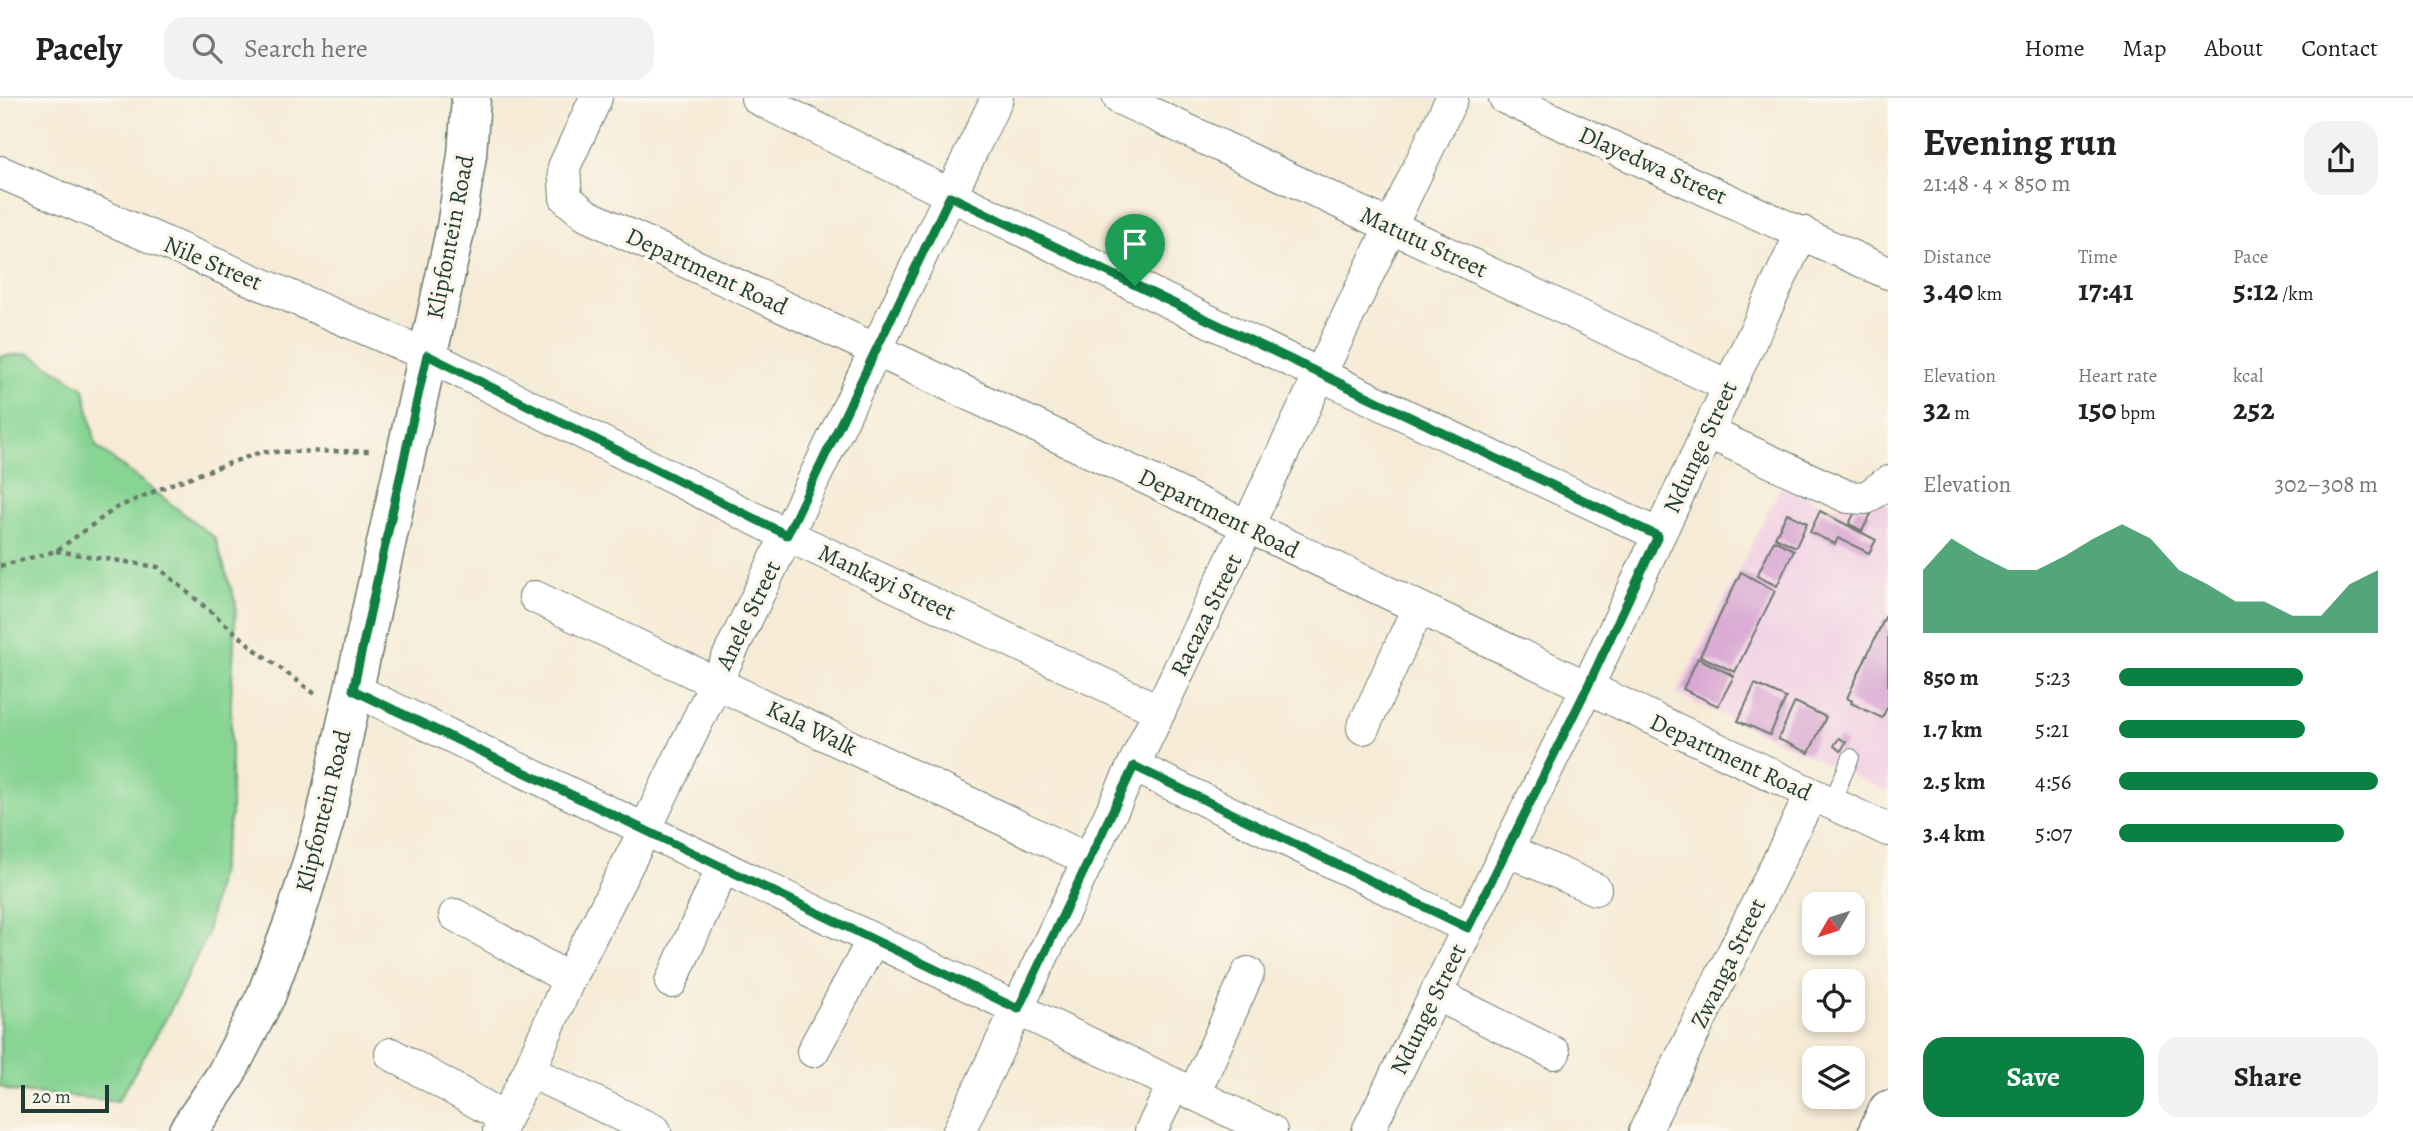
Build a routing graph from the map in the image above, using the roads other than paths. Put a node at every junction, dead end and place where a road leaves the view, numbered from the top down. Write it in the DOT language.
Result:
graph roads {
  1 [pos="471,98"];
  2 [pos="596,98"];
  3 [pos="757,98"];
  4 [pos="997,98"];
  5 [pos="1119,98"];
  6 [pos="1452,98"];
  7 [pos="1505,98"];
  8 [pos="0,172"];
  9 [pos="950,196"];
  10 [pos="1391,226"];
  11 [pos="1802,232"];
  12 [pos="1888,273"];
  13 [pos="876,350"];
  14 [pos="427,355"];
  15 [pos="1320,375"];
  16 [pos="1728,386"];
  17 [pos="1707,432"];
  18 [pos="1888,482"];
  19 [pos="1248,527"];
  20 [pos="787,535"];
  21 [pos="1658,536"];
  22 [pos="535,597"];
  23 [pos="1418,608"];
  24 [pos="716,682"];
  25 [pos="1587,688"];
  26 [pos="350,703"];
  27 [pos="1160,711"];
  28 [pos="1363,728"];
  29 [pos="1851,757"];
  30 [pos="1134,766"];
  31 [pos="1821,800"];
  32 [pos="645,830"];
  33 [pos="1888,830"];
  34 [pos="1507,850"];
  35 [pos="1089,860"];
  36 [pos="723,867"];
  37 [pos="1595,889"];
  38 [pos="455,915"];
  39 [pos="1468,928"];
  40 [pos="873,940"];
  41 [pos="1248,974"];
  42 [pos="569,979"];
  43 [pos="671,982"];
  44 [pos="1436,993"];
  45 [pos="1018,1009"];
  46 [pos="813,1051"];
  47 [pos="1555,1053"];
  48 [pos="391,1054"];
  49 [pos="529,1071"];
  50 [pos="1184,1089"];
  51 [pos="1888,1110"];
  52 [pos="502,1125"];
  53 [pos="188,1131"];
  54 [pos="655,1131"];
  55 [pos="959,1131"];
  56 [pos="1151,1131"];
  57 [pos="1271,1131"];
  58 [pos="1368,1131"];
  59 [pos="1645,1131"];
  60 [pos="1878,1131"];
  1 -- 14 [label="street, Klipfontein Road"];
  2 -- 13 [label="street, Department Road"];
  3 -- 9 [label="street"];
  4 -- 9 [label="street, Anele Street"];
  5 -- 10 [label="street, Matutu Street"];
  6 -- 10 [label="street, Racaza Street"];
  7 -- 11 [label="street, Dlayedwa Street"];
  8 -- 14 [label="street, Nile Street"];
  9 -- 13 [label="street, Anele Street"];
  9 -- 15 [label="street"];
  10 -- 15 [label="street, Racaza Street"];
  10 -- 16 [label="street, Matutu Street"];
  11 -- 12 [label="street, Dlayedwa Street"];
  11 -- 16 [label="street, Ndunge Street"];
  13 -- 19 [label="street, Department Road"];
  13 -- 20 [label="street, Anele Street"];
  14 -- 20 [label="street, Mankayi Street"];
  14 -- 26 [label="street, Klipfontein Road"];
  15 -- 19 [label="street, Racaza Street"];
  15 -- 21 [label="street"];
  16 -- 17 [label="street, Ndunge Street"];
  17 -- 18 [label="street"];
  17 -- 21 [label="street, Ndunge Street"];
  19 -- 23 [label="street, Department Road"];
  19 -- 27 [label="street, Racaza Street"];
  20 -- 24 [label="street, Anele Street"];
  20 -- 27 [label="street, Mankayi Street"];
  21 -- 25 [label="street, Ndunge Street"];
  22 -- 24 [label="street, Kala Walk"];
  23 -- 25 [label="street, Department Road"];
  23 -- 28 [label="street"];
  24 -- 32 [label="street, Anele Street"];
  24 -- 35 [label="street, Kala Walk"];
  25 -- 31 [label="street, Department Road"];
  25 -- 34 [label="street, Ndunge Street"];
  26 -- 32 [label="street"];
  26 -- 53 [label="street, Klipfontein Road"];
  27 -- 30 [label="street, Racaza Street"];
  29 -- 31 [label="lane"];
  30 -- 35 [label="street, Racaza Street"];
  30 -- 39 [label="street"];
  31 -- 33 [label="street, Department Road"];
  31 -- 59 [label="street, Zwanga Street"];
  32 -- 36 [label="street"];
  32 -- 42 [label="street, Anele Street"];
  34 -- 37 [label="street"];
  34 -- 39 [label="street, Ndunge Street"];
  35 -- 45 [label="street, Racaza Street"];
  36 -- 40 [label="street"];
  36 -- 43 [label="street"];
  38 -- 42 [label="street"];
  39 -- 44 [label="street, Ndunge Street"];
  40 -- 45 [label="street"];
  40 -- 46 [label="street"];
  41 -- 50 [label="street"];
  42 -- 49 [label="street, Anele Street"];
  44 -- 47 [label="street"];
  44 -- 58 [label="street, Ndunge Street"];
  45 -- 50 [label="street"];
  45 -- 55 [label="street, Racaza Street"];
  48 -- 52 [label="street, Anele Street"];
  49 -- 52 [label="street, Anele Street"];
  49 -- 54 [label="street"];
  50 -- 56 [label="street"];
  50 -- 57 [label="street"];
  51 -- 60 [label="street"];
}
